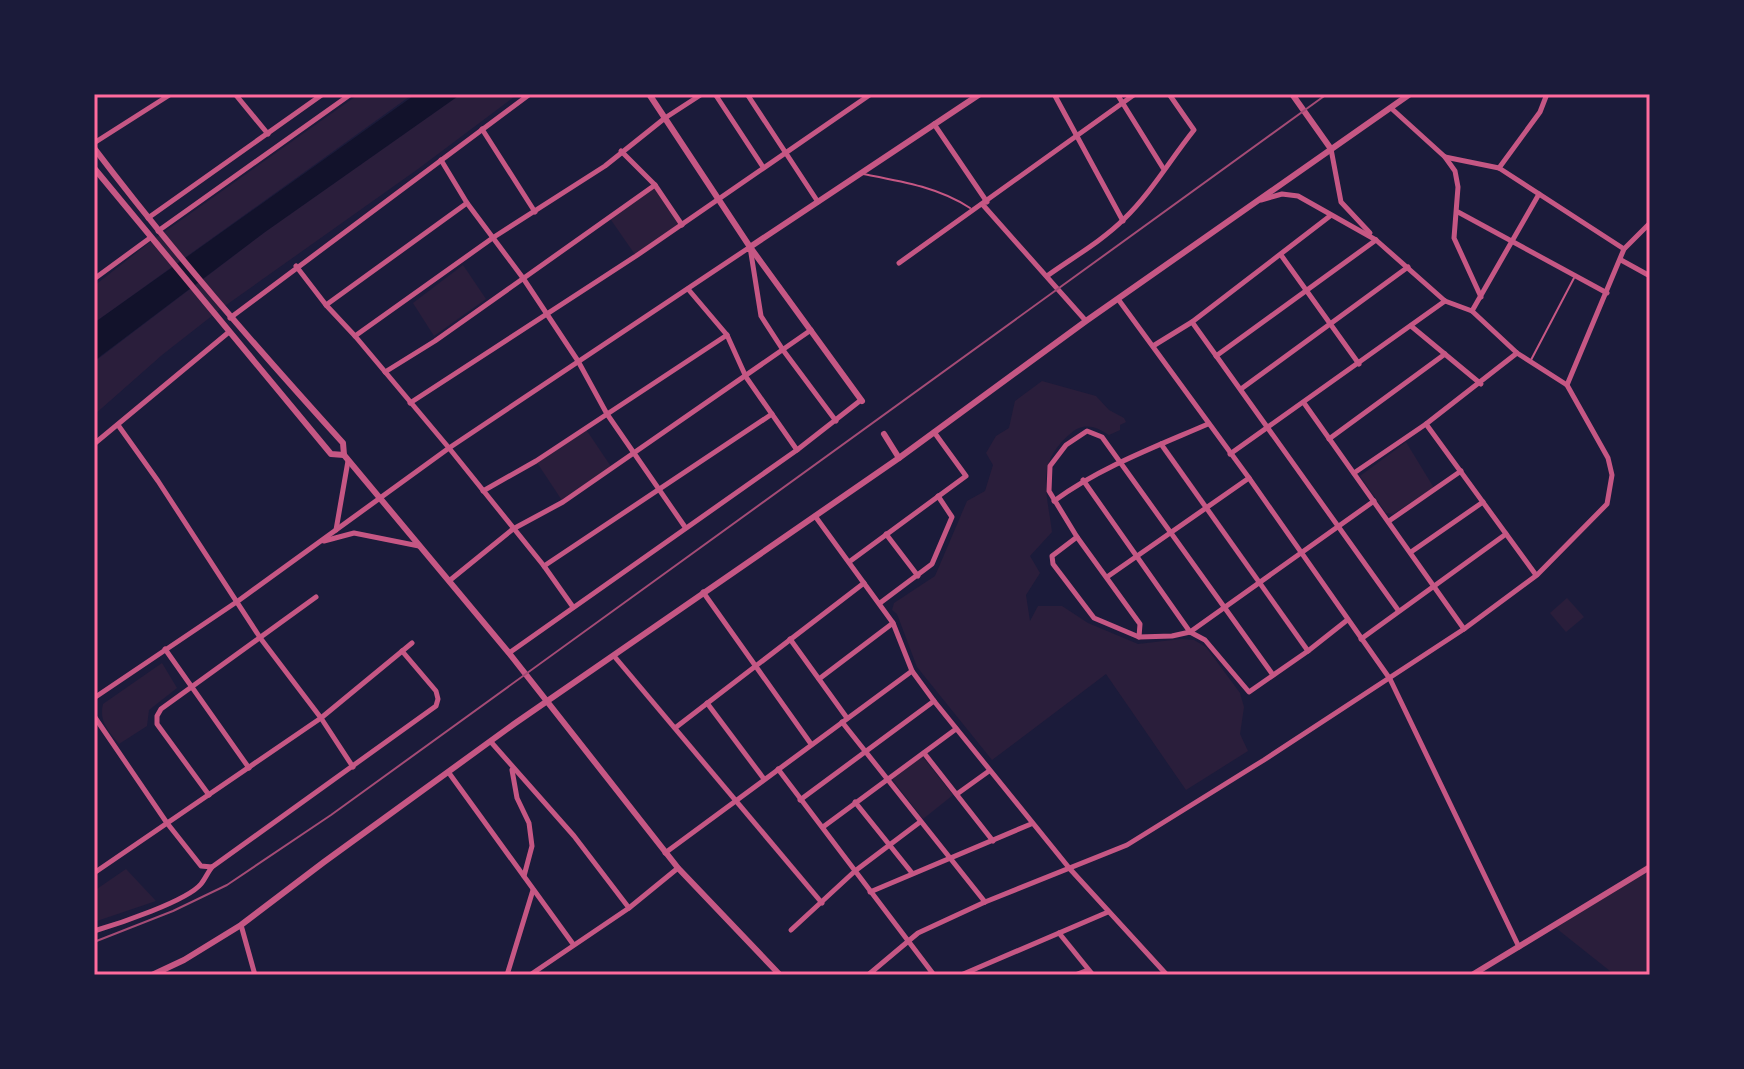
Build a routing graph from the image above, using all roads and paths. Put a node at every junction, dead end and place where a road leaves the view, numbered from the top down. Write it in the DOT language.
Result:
graph roads {
  1 [pos="171,94"];
  2 [pos="235,94"];
  3 [pos="323,94"];
  4 [pos="351,94"];
  5 [pos="530,94"];
  6 [pos="649,94"];
  7 [pos="702,94"];
  8 [pos="715,94"];
  9 [pos="747,94"];
  10 [pos="871,94"];
  11 [pos="980,94"];
  12 [pos="1054,94"];
  13 [pos="1117,94"];
  14 [pos="1135,94"];
  15 [pos="1169,94"];
  16 [pos="1292,94"];
  17 [pos="1410,94"];
  18 [pos="1547,94"];
  19 [pos="1123,104"];
  20 [pos="1391,108"];
  21 [pos="665,118"];
  22 [pos="934,124"];
  23 [pos="482,129"];
  24 [pos="268,134"];
  25 [pos="1078,137"];
  26 [pos="94,146"];
  27 [pos="1331,149"];
  28 [pos="621,151"];
  29 [pos="784,153"];
  30 [pos="1445,157"];
  31 [pos="441,160"];
  32 [pos="763,167"];
  33 [pos="94,168"];
  34 [pos="1163,168"];
  35 [pos="1499,168"];
  36 [pos="861,174"];
  37 [pos="655,185"];
  38 [pos="1540,193"];
  39 [pos="718,199"];
  40 [pos="1259,201"];
  41 [pos="818,202"];
  42 [pos="467,203"];
  43 [pos="985,204"];
  44 [pos="975,211"];
  45 [pos="535,212"];
  46 [pos="1458,212"];
  47 [pos="1330,216"];
  48 [pos="148,219"];
  49 [pos="1123,221"];
  50 [pos="1650,223"];
  51 [pos="682,225"];
  52 [pos="158,232"];
  53 [pos="494,237"];
  54 [pos="150,238"];
  55 [pos="1376,240"];
  56 [pos="1513,244"];
  57 [pos="750,247"];
  58 [pos="1624,249"];
  59 [pos="1281,255"];
  60 [pos="1621,260"];
  61 [pos="899,263"];
  62 [pos="296,266"];
  63 [pos="1408,266"];
  64 [pos="1047,276"];
  65 [pos="1650,276"];
  66 [pos="1574,277"];
  67 [pos="523,278"];
  68 [pos="94,279"];
  69 [pos="688,289"];
  70 [pos="1306,290"];
  71 [pos="1607,293"];
  72 [pos="1481,297"];
  73 [pos="1118,299"];
  74 [pos="1445,301"];
  75 [pos="326,305"];
  76 [pos="1472,311"];
  77 [pos="546,314"];
  78 [pos="230,318"];
  79 [pos="1086,321"];
  80 [pos="1192,322"];
  81 [pos="1330,324"];
  82 [pos="1411,326"];
  83 [pos="811,330"];
  84 [pos="229,332"];
  85 [pos="727,335"];
  86 [pos="355,336"];
  87 [pos="1153,346"];
  88 [pos="783,350"];
  89 [pos="1517,353"];
  90 [pos="1445,354"];
  91 [pos="1216,356"];
  92 [pos="1531,360"];
  93 [pos="578,361"];
  94 [pos="1359,364"];
  95 [pos="385,372"];
  96 [pos="746,377"];
  97 [pos="1481,384"];
  98 [pos="1567,385"];
  99 [pos="1241,389"];
  100 [pos="861,401"];
  101 [pos="410,403"];
  102 [pos="1304,403"];
  103 [pos="607,414"];
  104 [pos="772,414"];
  105 [pos="836,421"];
  106 [pos="1208,424"];
  107 [pos="1426,424"];
  108 [pos="118,425"];
  109 [pos="1268,427"];
  110 [pos="934,432"];
  111 [pos="884,434"];
  112 [pos="1329,439"];
  113 [pos="94,444"];
  114 [pos="1161,444"];
  115 [pos="449,448"];
  116 [pos="797,450"];
  117 [pos="633,453"];
  118 [pos="1230,454"];
  119 [pos="346,458"];
  120 [pos="899,458"];
  121 [pos="1121,461"];
  122 [pos="1461,471"];
  123 [pos="1354,473"];
  124 [pos="1249,478"];
  125 [pos="1083,480"];
  126 [pos="660,490"];
  127 [pos="483,491"];
  128 [pos="938,496"];
  129 [pos="381,499"];
  130 [pos="1054,501"];
  131 [pos="1374,501"];
  132 [pos="1483,502"];
  133 [pos="1206,508"];
  134 [pos="814,515"];
  135 [pos="1389,521"];
  136 [pos="1337,525"];
  137 [pos="685,527"];
  138 [pos="513,529"];
  139 [pos="336,531"];
  140 [pos="1172,533"];
  141 [pos="886,534"];
  142 [pos="1506,534"];
  143 [pos="1077,537"];
  144 [pos="319,543"];
  145 [pos="420,546"];
  146 [pos="1411,552"];
  147 [pos="1299,553"];
  148 [pos="1137,558"];
  149 [pos="849,562"];
  150 [pos="544,566"];
  151 [pos="1537,575"];
  152 [pos="918,576"];
  153 [pos="1107,577"];
  154 [pos="449,581"];
  155 [pos="1258,582"];
  156 [pos="864,583"];
  157 [pos="1435,585"];
  158 [pos="703,592"];
  159 [pos="316,597"];
  160 [pos="238,601"];
  161 [pos="880,603"];
  162 [pos="1224,606"];
  163 [pos="573,607"];
  164 [pos="1398,610"];
  165 [pos="1346,621"];
  166 [pos="893,623"];
  167 [pos="1464,629"];
  168 [pos="1190,632"];
  169 [pos="1139,637"];
  170 [pos="261,639"];
  171 [pos="790,639"];
  172 [pos="1361,639"];
  173 [pos="412,643"];
  174 [pos="165,649"];
  175 [pos="402,651"];
  176 [pos="1308,651"];
  177 [pos="509,653"];
  178 [pos="614,656"];
  179 [pos="755,665"];
  180 [pos="912,671"];
  181 [pos="1273,675"];
  182 [pos="819,679"];
  183 [pos="1390,679"];
  184 [pos="193,687"];
  185 [pos="94,698"];
  186 [pos="934,701"];
  187 [pos="707,703"];
  188 [pos="546,704"];
  189 [pos="94,716"];
  190 [pos="321,718"];
  191 [pos="844,720"];
  192 [pos="675,728"];
  193 [pos="956,729"];
  194 [pos="491,742"];
  195 [pos="811,744"];
  196 [pos="865,752"];
  197 [pos="924,753"];
  198 [pos="353,767"];
  199 [pos="249,768"];
  200 [pos="511,768"];
  201 [pos="778,769"];
  202 [pos="989,771"];
  203 [pos="449,773"];
  204 [pos="764,780"];
  205 [pos="888,780"];
  206 [pos="957,794"];
  207 [pos="209,795"];
  208 [pos="736,800"];
  209 [pos="800,800"];
  210 [pos="855,802"];
  211 [pos="920,822"];
  212 [pos="167,823"];
  213 [pos="1032,824"];
  214 [pos="823,827"];
  215 [pos="993,841"];
  216 [pos="890,847"];
  217 [pos="665,853"];
  218 [pos="951,860"];
  219 [pos="212,867"];
  220 [pos="1650,867"];
  221 [pos="678,868"];
  222 [pos="1070,869"];
  223 [pos="855,871"];
  224 [pos="94,873"];
  225 [pos="912,874"];
  226 [pos="524,877"];
  227 [pos="533,890"];
  228 [pos="870,892"];
  229 [pos="985,902"];
  230 [pos="822,903"];
  231 [pos="629,908"];
  232 [pos="1108,912"];
  233 [pos="241,925"];
  234 [pos="791,930"];
  235 [pos="94,931"];
  236 [pos="1059,933"];
  237 [pos="908,940"];
  238 [pos="573,944"];
  239 [pos="1519,947"];
  240 [pos="1091,972"];
  241 [pos="152,975"];
  242 [pos="255,975"];
  243 [pos="507,975"];
  244 [pos="530,975"];
  245 [pos="780,975"];
  246 [pos="868,975"];
  247 [pos="934,975"];
  248 [pos="961,975"];
  249 [pos="1075,975"];
  250 [pos="1167,975"];
  251 [pos="1472,975"];
  1 -- 26 [label="street"];
  2 -- 24 [label="street"];
  3 -- 24 [label="street"];
  4 -- 52 [label="street"];
  5 -- 23 [label="street"];
  6 -- 21 [label="street"];
  7 -- 21 [label="street"];
  8 -- 32 [label="street"];
  9 -- 29 [label="street"];
  10 -- 29 [label="street"];
  11 -- 22 [label="street"];
  12 -- 25 [label="street"];
  13 -- 19 [label="street"];
  14 -- 19 [label="street"];
  15 -- 34 [label="street"];
  16 -- 27 [label="street"];
  17 -- 20 [label="street"];
  18 -- 35 [label="street"];
  19 -- 25 [label="street"];
  19 -- 34 [label="street"];
  20 -- 27 [label="street"];
  20 -- 30 [label="street"];
  21 -- 28 [label="street"];
  21 -- 39 [label="street"];
  22 -- 36 [label="street"];
  22 -- 43 [label="street"];
  23 -- 31 [label="street"];
  23 -- 45 [label="street"];
  24 -- 48 [label="street"];
  25 -- 43 [label="street"];
  25 -- 49 [label="street"];
  26 -- 48 [label="street"];
  27 -- 40 [label="street"];
  27 -- 55 [label="street"];
  28 -- 37 [label="street"];
  28 -- 45 [label="street"];
  29 -- 32 [label="street"];
  29 -- 41 [label="street"];
  30 -- 35 [label="street"];
  30 -- 46 [label="street"];
  31 -- 42 [label="street"];
  31 -- 62 [label="street"];
  32 -- 39 [label="street"];
  33 -- 54 [label="street"];
  34 -- 49 [label="street"];
  35 -- 38 [label="street"];
  36 -- 41 [label="street"];
  36 -- 44 [label="lane"];
  37 -- 51 [label="street"];
  37 -- 67 [label="street"];
  38 -- 56 [label="street"];
  38 -- 58 [label="street"];
  39 -- 51 [label="street"];
  39 -- 57 [label="street"];
  40 -- 47 [label="street"];
  40 -- 73 [label="street"];
  41 -- 57 [label="street"];
  42 -- 53 [label="street"];
  42 -- 75 [label="street"];
  43 -- 44 [label="street"];
  43 -- 64 [label="street"];
  44 -- 61 [label="street"];
  45 -- 53 [label="street"];
  46 -- 56 [label="street"];
  46 -- 72 [label="street"];
  47 -- 55 [label="street"];
  47 -- 59 [label="street"];
  48 -- 52 [label="street"];
  49 -- 64 [label="street"];
  50 -- 58 [label="street"];
  51 -- 77 [label="street"];
  52 -- 78 [label="street"];
  53 -- 67 [label="street"];
  53 -- 86 [label="street"];
  54 -- 68 [label="street"];
  54 -- 84 [label="street"];
  55 -- 63 [label="street"];
  55 -- 70 [label="street"];
  56 -- 66 [label="street"];
  56 -- 72 [label="street"];
  57 -- 69 [label="street"];
  57 -- 83 [label="street"];
  57 -- 88 [label="street"];
  58 -- 60 [label="street"];
  59 -- 70 [label="street"];
  59 -- 80 [label="street"];
  60 -- 65 [label="street"];
  60 -- 71 [label="street"];
  62 -- 75 [label="street"];
  62 -- 78 [label="street"];
  63 -- 74 [label="street"];
  63 -- 81 [label="street"];
  64 -- 79 [label="street"];
  66 -- 71 [label="street"];
  66 -- 92 [label="lane"];
  67 -- 77 [label="street"];
  67 -- 95 [label="street"];
  69 -- 85 [label="street"];
  69 -- 93 [label="street"];
  70 -- 81 [label="street"];
  70 -- 91 [label="street"];
  71 -- 98 [label="street"];
  72 -- 76 [label="street"];
  73 -- 79 [label="street"];
  73 -- 87 [label="street"];
  74 -- 76 [label="street"];
  74 -- 82 [label="street"];
  75 -- 86 [label="street"];
  76 -- 89 [label="street"];
  77 -- 93 [label="street"];
  77 -- 101 [label="street"];
  78 -- 119 [label="street"];
  79 -- 110 [label="street"];
  80 -- 87 [label="street"];
  80 -- 91 [label="street"];
  81 -- 94 [label="street"];
  81 -- 99 [label="street"];
  82 -- 90 [label="street"];
  82 -- 94 [label="street"];
  83 -- 88 [label="street"];
  83 -- 100 [label="street"];
  84 -- 108 [label="street"];
  84 -- 119 [label="street"];
  85 -- 96 [label="street"];
  85 -- 103 [label="street"];
  86 -- 95 [label="street"];
  87 -- 106 [label="street"];
  88 -- 96 [label="street"];
  88 -- 105 [label="street"];
  89 -- 92 [label="street"];
  89 -- 97 [label="street"];
  90 -- 97 [label="street"];
  90 -- 112 [label="street"];
  91 -- 99 [label="street"];
  92 -- 98 [label="street"];
  93 -- 103 [label="street"];
  93 -- 115 [label="street"];
  94 -- 102 [label="street"];
  95 -- 101 [label="street"];
  96 -- 104 [label="street"];
  96 -- 117 [label="street"];
  97 -- 107 [label="street"];
  98 -- 151 [label="street"];
  99 -- 109 [label="street"];
  100 -- 105 [label="street"];
  101 -- 115 [label="street"];
  102 -- 109 [label="street"];
  102 -- 112 [label="street"];
  103 -- 117 [label="street"];
  103 -- 127 [label="street"];
  104 -- 116 [label="street"];
  104 -- 126 [label="street"];
  105 -- 116 [label="street"];
  106 -- 114 [label="street"];
  106 -- 118 [label="street"];
  107 -- 122 [label="street"];
  107 -- 123 [label="street"];
  108 -- 113 [label="street"];
  108 -- 160 [label="street"];
  109 -- 118 [label="street"];
  109 -- 136 [label="street"];
  110 -- 120 [label="street"];
  110 -- 128 [label="street"];
  111 -- 120 [label="street"];
  112 -- 123 [label="street"];
  114 -- 121 [label="street"];
  114 -- 133 [label="street"];
  115 -- 127 [label="street"];
  115 -- 129 [label="street"];
  116 -- 137 [label="street"];
  117 -- 126 [label="street"];
  117 -- 138 [label="street"];
  118 -- 124 [label="street"];
  119 -- 129 [label="street"];
  119 -- 139 [label="street"];
  120 -- 134 [label="street"];
  121 -- 125 [label="street"];
  121 -- 130 [label="street"];
  121 -- 140 [label="street"];
  122 -- 132 [label="street"];
  122 -- 135 [label="street"];
  123 -- 131 [label="street"];
  124 -- 133 [label="street"];
  124 -- 147 [label="street"];
  125 -- 130 [label="street"];
  125 -- 148 [label="street"];
  126 -- 137 [label="street"];
  126 -- 150 [label="street"];
  127 -- 138 [label="street"];
  128 -- 141 [label="street"];
  128 -- 152 [label="street"];
  129 -- 139 [label="street"];
  129 -- 145 [label="street"];
  130 -- 143 [label="street"];
  131 -- 135 [label="street"];
  131 -- 136 [label="street"];
  132 -- 142 [label="street"];
  132 -- 146 [label="street"];
  133 -- 140 [label="street"];
  133 -- 155 [label="street"];
  134 -- 149 [label="street"];
  134 -- 158 [label="street"];
  135 -- 146 [label="street"];
  136 -- 147 [label="street"];
  136 -- 164 [label="street"];
  137 -- 163 [label="street"];
  138 -- 150 [label="street"];
  138 -- 154 [label="street"];
  139 -- 144 [label="street"];
  140 -- 148 [label="street"];
  140 -- 162 [label="street"];
  141 -- 149 [label="street"];
  141 -- 152 [label="street"];
  142 -- 151 [label="street"];
  142 -- 157 [label="street"];
  143 -- 153 [label="street"];
  143 -- 169 [label="street"];
  144 -- 145 [label="street"];
  144 -- 160 [label="street"];
  145 -- 154 [label="street"];
  146 -- 157 [label="street"];
  147 -- 155 [label="street"];
  147 -- 165 [label="street"];
  148 -- 153 [label="street"];
  148 -- 168 [label="street"];
  149 -- 156 [label="street"];
  150 -- 163 [label="street"];
  151 -- 167 [label="street"];
  152 -- 161 [label="street"];
  153 -- 169 [label="street"];
  154 -- 177 [label="street"];
  155 -- 162 [label="street"];
  155 -- 176 [label="street"];
  156 -- 161 [label="street"];
  156 -- 171 [label="street"];
  157 -- 164 [label="street"];
  157 -- 167 [label="street"];
  158 -- 178 [label="street"];
  158 -- 179 [label="street"];
  159 -- 170 [label="street"];
  160 -- 170 [label="street"];
  160 -- 174 [label="street"];
  161 -- 166 [label="street"];
  162 -- 168 [label="street"];
  162 -- 181 [label="street"];
  163 -- 177 [label="street"];
  164 -- 172 [label="street"];
  165 -- 172 [label="street"];
  165 -- 176 [label="street"];
  166 -- 180 [label="street"];
  166 -- 182 [label="street"];
  167 -- 183 [label="street"];
  168 -- 169 [label="street"];
  168 -- 181 [label="street"];
  170 -- 184 [label="street"];
  170 -- 190 [label="street"];
  171 -- 179 [label="street"];
  171 -- 182 [label="street"];
  172 -- 183 [label="street"];
  173 -- 175 [label="street"];
  174 -- 184 [label="street"];
  174 -- 185 [label="street"];
  175 -- 190 [label="street"];
  175 -- 198 [label="street"];
  176 -- 181 [label="street"];
  177 -- 188 [label="street"];
  178 -- 188 [label="street"];
  178 -- 192 [label="street"];
  179 -- 187 [label="street"];
  179 -- 195 [label="street"];
  180 -- 186 [label="street"];
  180 -- 191 [label="street"];
  182 -- 191 [label="street"];
  183 -- 222 [label="street"];
  183 -- 239 [label="street"];
  184 -- 199 [label="street"];
  184 -- 207 [label="street"];
  186 -- 193 [label="street"];
  186 -- 196 [label="street"];
  187 -- 192 [label="street"];
  187 -- 204 [label="street"];
  188 -- 194 [label="street"];
  188 -- 217 [label="street"];
  189 -- 212 [label="street"];
  190 -- 198 [label="street"];
  190 -- 199 [label="street"];
  191 -- 195 [label="street"];
  191 -- 196 [label="street"];
  192 -- 208 [label="street"];
  193 -- 197 [label="street"];
  193 -- 202 [label="street"];
  194 -- 200 [label="street"];
  194 -- 203 [label="street"];
  195 -- 201 [label="street"];
  196 -- 205 [label="street"];
  196 -- 209 [label="street"];
  197 -- 205 [label="street"];
  197 -- 206 [label="street"];
  198 -- 219 [label="street"];
  199 -- 207 [label="street"];
  200 -- 226 [label="street"];
  200 -- 231 [label="street"];
  201 -- 204 [label="street"];
  201 -- 209 [label="street"];
  202 -- 206 [label="street"];
  202 -- 213 [label="street"];
  203 -- 226 [label="street"];
  203 -- 233 [label="street"];
  204 -- 208 [label="street"];
  205 -- 210 [label="street"];
  205 -- 211 [label="street"];
  206 -- 215 [label="street"];
  207 -- 212 [label="street"];
  208 -- 217 [label="street"];
  208 -- 230 [label="street"];
  209 -- 214 [label="street"];
  210 -- 214 [label="street"];
  210 -- 216 [label="street"];
  211 -- 216 [label="street"];
  211 -- 218 [label="street"];
  212 -- 219 [label="street"];
  212 -- 224 [label="street"];
  213 -- 215 [label="street"];
  213 -- 222 [label="street"];
  214 -- 223 [label="street"];
  215 -- 218 [label="street"];
  216 -- 223 [label="street"];
  216 -- 225 [label="street"];
  217 -- 221 [label="street"];
  218 -- 225 [label="street"];
  218 -- 229 [label="street"];
  219 -- 235 [label="street"];
  220 -- 239 [label="street"];
  221 -- 231 [label="street"];
  221 -- 245 [label="street"];
  222 -- 229 [label="street"];
  222 -- 232 [label="street"];
  223 -- 228 [label="street"];
  223 -- 230 [label="street"];
  225 -- 228 [label="street"];
  226 -- 227 [label="street"];
  227 -- 238 [label="street"];
  227 -- 243 [label="street"];
  228 -- 237 [label="street"];
  229 -- 237 [label="street"];
  230 -- 234 [label="street"];
  231 -- 238 [label="street"];
  232 -- 236 [label="street"];
  232 -- 250 [label="street"];
  233 -- 241 [label="street"];
  233 -- 242 [label="street"];
  236 -- 240 [label="street"];
  236 -- 248 [label="street"];
  237 -- 246 [label="street"];
  237 -- 247 [label="street"];
  238 -- 244 [label="street"];
  239 -- 251 [label="street"];
  240 -- 249 [label="street"];
}
